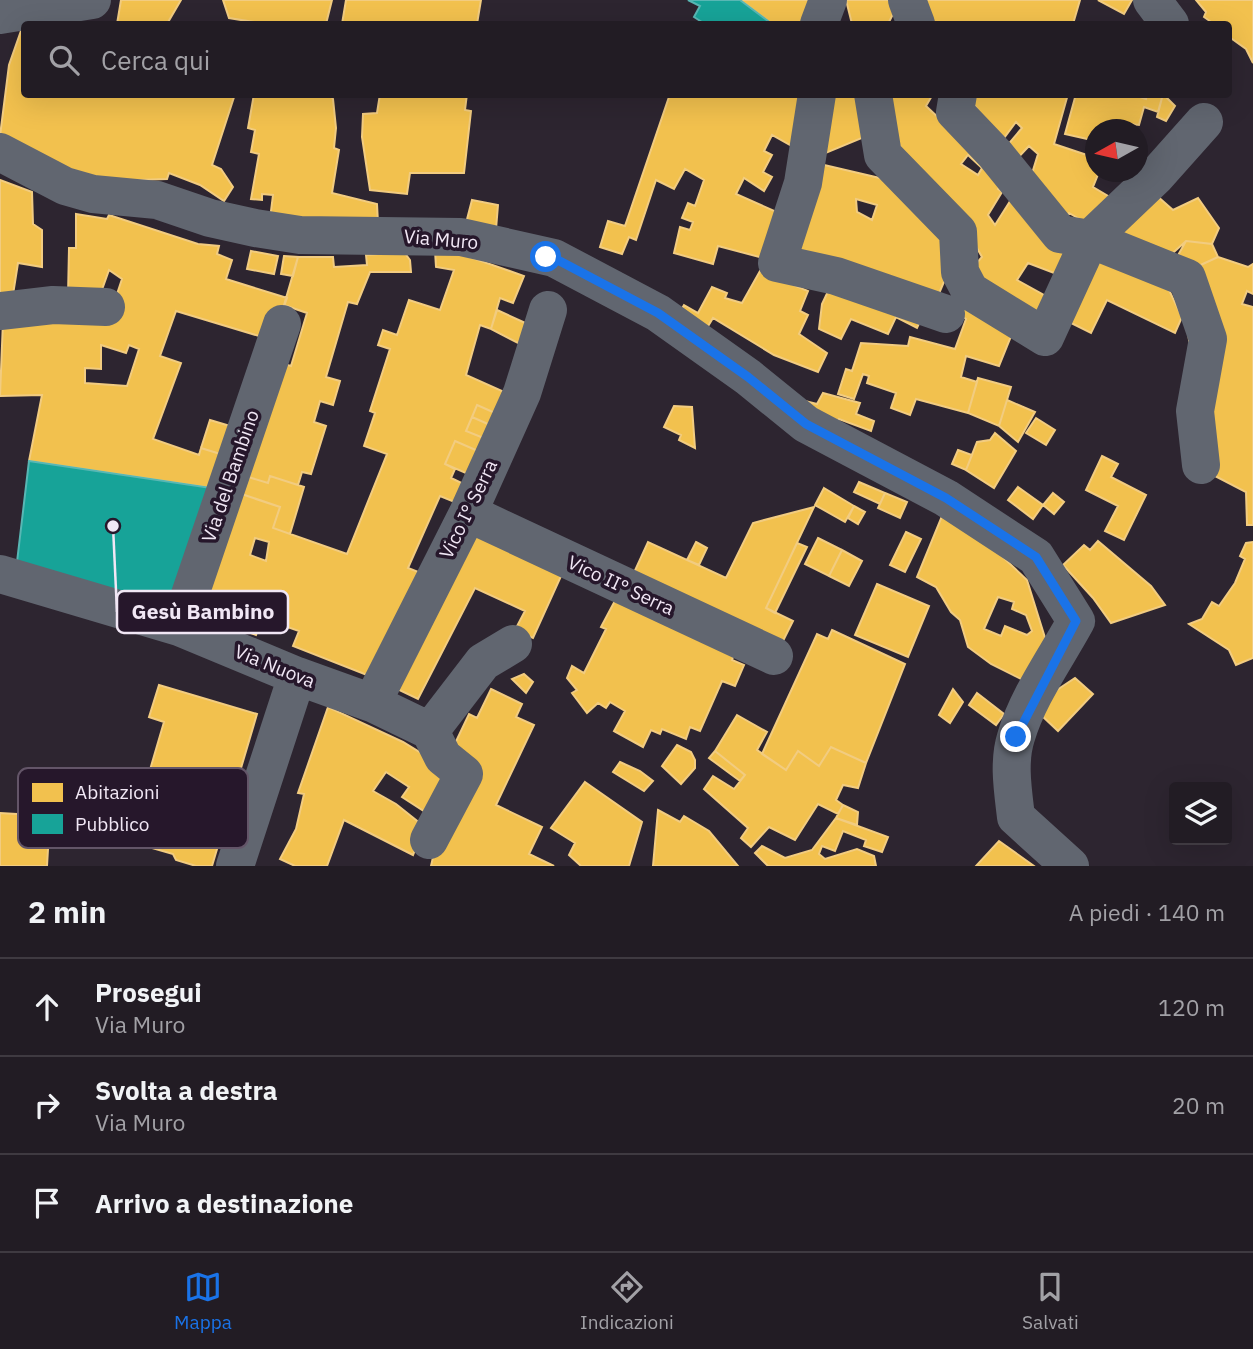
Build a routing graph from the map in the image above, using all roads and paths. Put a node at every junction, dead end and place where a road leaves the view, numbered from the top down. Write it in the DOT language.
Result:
graph roads {
  1 [pos="828,0"];
  2 [pos="907,0"];
  3 [pos="1152,0"];
  4 [pos="89,1"];
  5 [pos="0,15"];
  6 [pos="820,21"];
  7 [pos="915,21"];
  8 [pos="1168,21"];
  9 [pos="816,98"];
  10 [pos="874,98"];
  11 [pos="957,98"];
  12 [pos="1204,122"];
  13 [pos="0,152"];
  14 [pos="1090,239"];
  15 [pos="106,307"];
  16 [pos="548,310"];
  17 [pos="0,311"];
  18 [pos="946,314"];
  19 [pos="282,324"];
  20 [pos="1201,465"];
  21 [pos="468,513"];
  22 [pos="0,574"];
  23 [pos="179,628"];
  24 [pos="513,644"];
  25 [pos="774,656"];
  26 [pos="297,676"];
  27 [pos="372,703"];
  28 [pos="430,731"];
  29 [pos="248,826"];
  30 [pos="241,848"];
  31 [pos="423,852"];
  32 [pos="235,866"];
  33 [pos="1070,866"];
  1 -- 6 [label="street"];
  2 -- 7 [label="street"];
  3 -- 8 [label="street"];
  4 -- 5 [label="street"];
  9 -- 18 [label="street"];
  10 -- 14 [label="street"];
  11 -- 14 [label="street"];
  12 -- 14 [label="street"];
  13 -- 33 [label="street, Via Muro"];
  14 -- 20 [label="street"];
  15 -- 17 [label="street"];
  16 -- 21 [label="street, Vico I° Serra"];
  19 -- 23 [label="street, Via del Bambino"];
  21 -- 25 [label="street, Vico II° Serra"];
  21 -- 27 [label="street, Vico I° Serra"];
  22 -- 23 [label="street, Via Nuova"];
  23 -- 26 [label="street, Via Nuova"];
  24 -- 28 [label="street"];
  26 -- 27 [label="street, Via Nuova"];
  26 -- 29 [label="street"];
  27 -- 28 [label="street, Via Nuova"];
  28 -- 31 [label="street"];
  30 -- 32 [label="street"];
}
